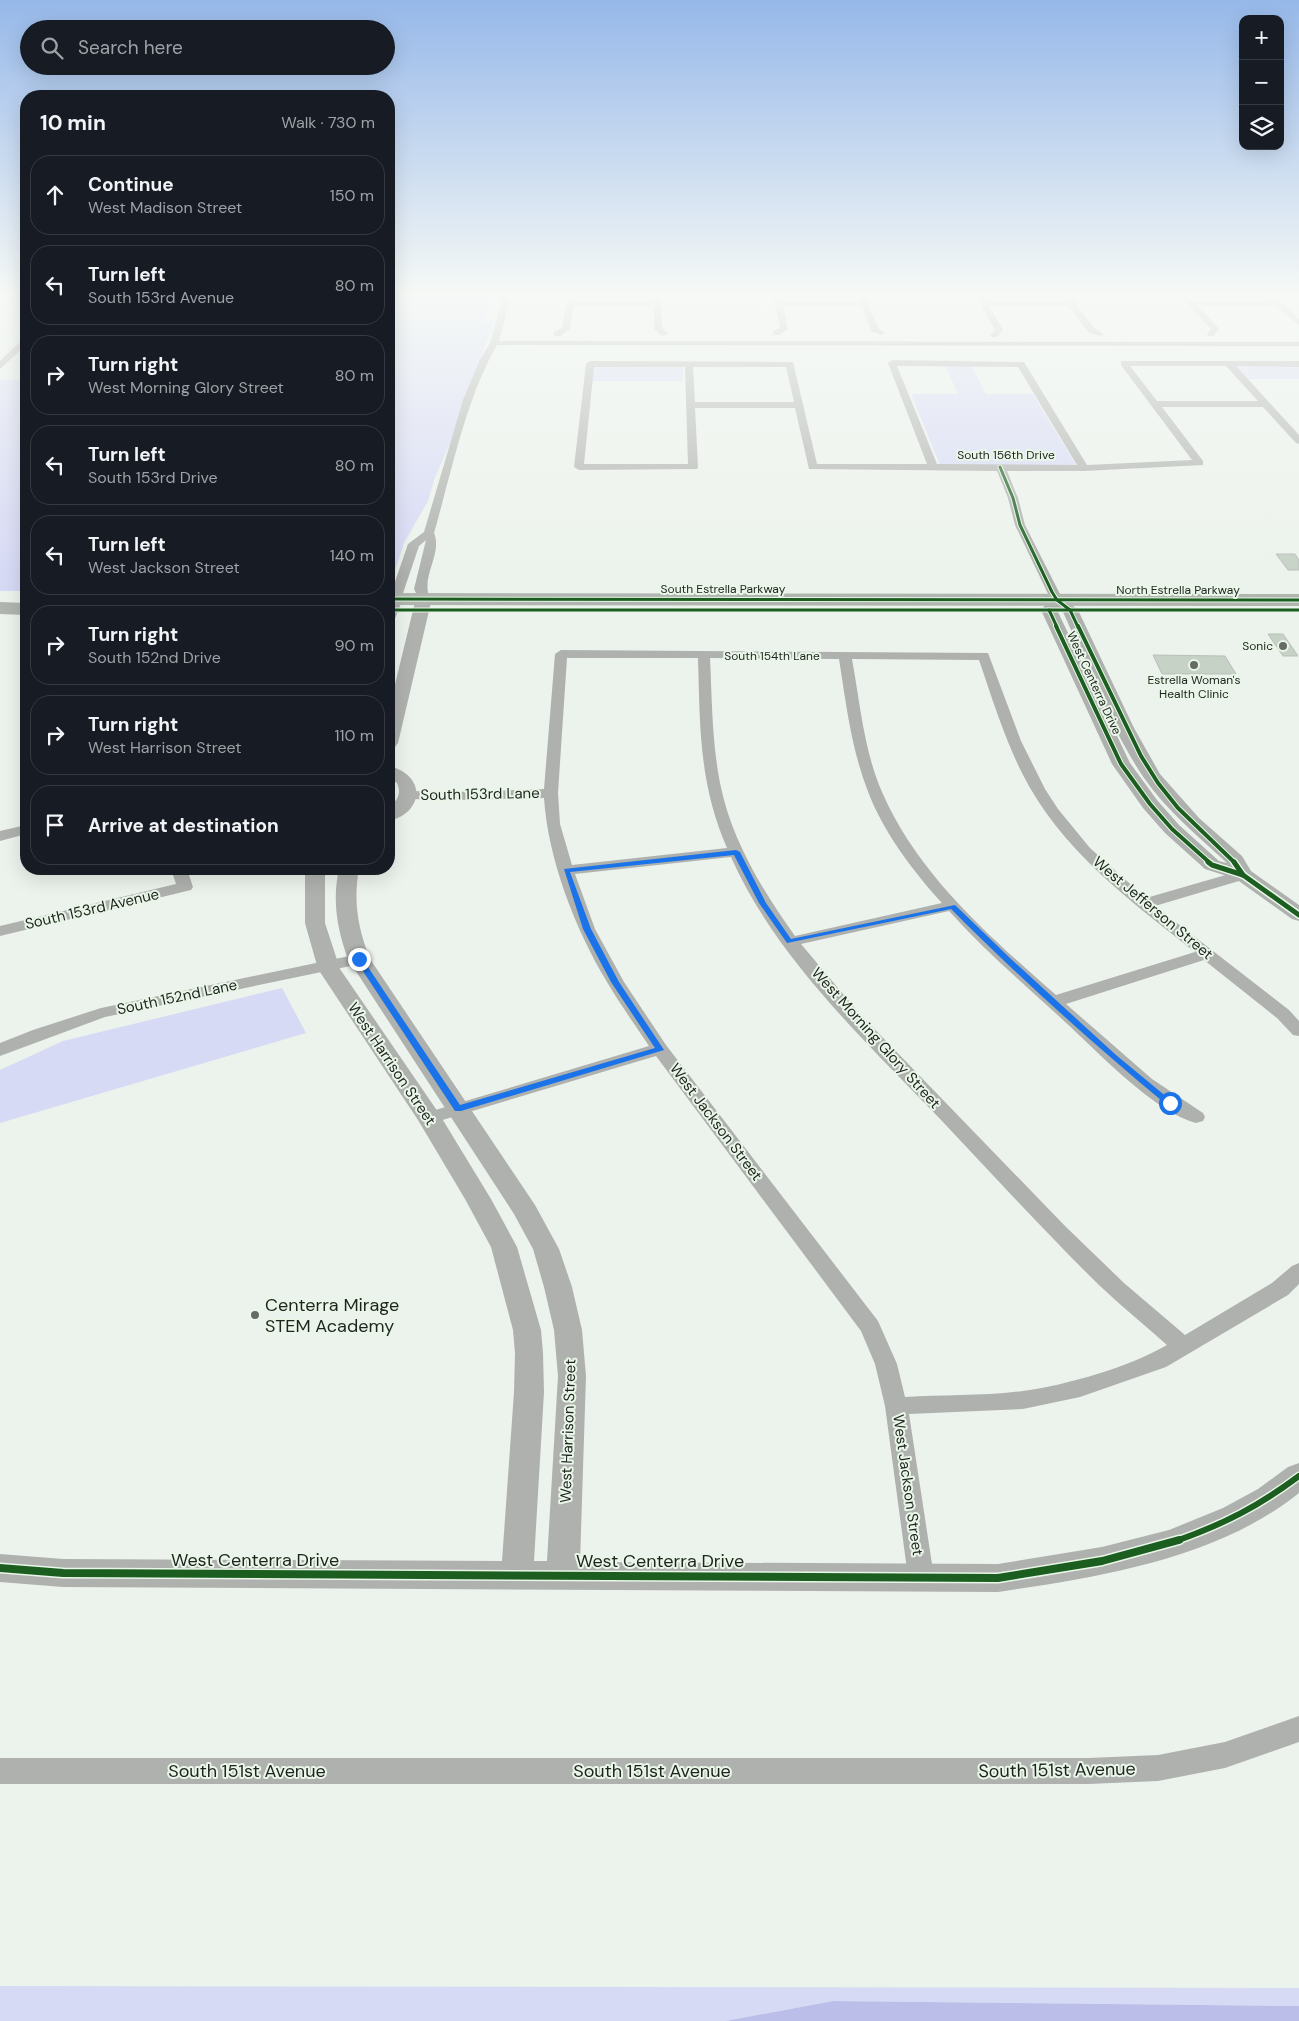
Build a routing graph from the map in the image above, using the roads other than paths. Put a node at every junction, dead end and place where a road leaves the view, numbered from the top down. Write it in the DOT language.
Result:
graph roads {
  1 [pos="473,387"];
  2 [pos="588,387"];
  3 [pos="690,387"];
  4 [pos="795,387"];
  5 [pos="902,387"];
  6 [pos="1035,387"];
  7 [pos="1143,387"];
  8 [pos="1250,387"];
  9 [pos="1156,404"];
  10 [pos="1265,404"];
  11 [pos="690,405"];
  12 [pos="799,405"];
  13 [pos="1299,441"];
  14 [pos="933,467"];
  15 [pos="1000,468"];
  16 [pos="1084,468"];
  17 [pos="429,533"];
  18 [pos="395,596"];
  19 [pos="0,597"];
  20 [pos="20,597"];
  21 [pos="1299,600"];
  22 [pos="423,604"];
  23 [pos="395,607"];
  24 [pos="1059,607"];
  25 [pos="0,608"];
  26 [pos="20,608"];
  27 [pos="1299,610"];
  28 [pos="561,654"];
  29 [pos="704,656"];
  30 [pos="845,656"];
  31 [pos="984,656"];
  32 [pos="395,690"];
  33 [pos="395,773"];
  34 [pos="1162,788"];
  35 [pos="1138,789"];
  36 [pos="552,793"];
  37 [pos="409,794"];
  38 [pos="395,811"];
  39 [pos="20,831"];
  40 [pos="0,836"];
  41 [pos="736,852"];
  42 [pos="566,870"];
  43 [pos="181,875"];
  44 [pos="315,875"];
  45 [pos="347,875"];
  46 [pos="1243,876"];
  47 [pos="1143,904"];
  48 [pos="952,906"];
  49 [pos="1299,915"];
  50 [pos="0,931"];
  51 [pos="789,942"];
  52 [pos="1207,954"];
  53 [pos="359,959"];
  54 [pos="328,965"];
  55 [pos="1053,1002"];
  56 [pos="1299,1031"];
  57 [pos="0,1050"];
  58 [pos="660,1050"];
  59 [pos="458,1108"];
  60 [pos="1196,1117"];
  61 [pos="428,1118"];
  62 [pos="1299,1271"];
  63 [pos="1183,1346"];
  64 [pos="896,1406"];
  65 [pos="1299,1476"];
  66 [pos="0,1568"];
  67 [pos="517,1574"];
  68 [pos="563,1574"];
  69 [pos="921,1577"];
  70 [pos="1299,1729"];
  71 [pos="0,1771"];
  1 -- 17 [label="street"];
  2 -- 11 [label="street"];
  3 -- 11 [label="street"];
  4 -- 12 [label="street"];
  5 -- 14 [label="street"];
  6 -- 16 [label="street"];
  7 -- 9 [label="street"];
  8 -- 10 [label="street"];
  9 -- 10 [label="street"];
  9 -- 16 [label="street, South 156th Drive"];
  10 -- 13 [label="street"];
  11 -- 12 [label="street"];
  12 -- 14 [label="street, South 156th Drive"];
  14 -- 15 [label="street, South 156th Drive"];
  15 -- 16 [label="street, South 156th Drive"];
  15 -- 24 [label="street"];
  17 -- 18 [label="street"];
  17 -- 22 [label="street"];
  19 -- 20 [label="main road"];
  21 -- 24 [label="main road, North Estrella Parkway"];
  22 -- 23 [label="main road, South Estrella Parkway"];
  22 -- 24 [label="main road, South Estrella Parkway"];
  22 -- 32 [label="street"];
  24 -- 27 [label="main road, North Estrella Parkway"];
  24 -- 34 [label="street, West Centerra Drive"];
  24 -- 35 [label="street, West Centerra Drive"];
  25 -- 26 [label="main road"];
  28 -- 29 [label="street, South 154th Lane"];
  28 -- 36 [label="street, West Jackson Street"];
  29 -- 30 [label="street, South 154th Lane"];
  29 -- 41 [label="street, West Morning Glory Street"];
  30 -- 31 [label="street, South 154th Lane"];
  30 -- 48 [label="street"];
  31 -- 47 [label="street, West Jefferson Street"];
  33 -- 37 [label="street"];
  34 -- 35 [label="street"];
  34 -- 46 [label="street, West Centerra Drive"];
  35 -- 46 [label="street, West Centerra Drive"];
  36 -- 37 [label="street, South 153rd Lane"];
  36 -- 42 [label="street, West Jackson Street"];
  37 -- 38 [label="street"];
  39 -- 40 [label="street"];
  41 -- 42 [label="street"];
  41 -- 51 [label="street, West Morning Glory Street"];
  42 -- 58 [label="street, West Jackson Street"];
  43 -- 50 [label="street, South 153rd Avenue"];
  44 -- 54 [label="street, West Harrison Street"];
  45 -- 53 [label="street, West Harrison Street"];
  46 -- 47 [label="street"];
  46 -- 49 [label="street, West Centerra Drive"];
  47 -- 52 [label="street, West Jefferson Street"];
  48 -- 51 [label="street"];
  48 -- 55 [label="street"];
  51 -- 63 [label="street, West Morning Glory Street"];
  52 -- 55 [label="street"];
  52 -- 56 [label="street, West Jefferson Street"];
  53 -- 54 [label="street, South 152nd Lane"];
  53 -- 59 [label="street, West Harrison Street"];
  54 -- 57 [label="street, South 152nd Lane"];
  54 -- 61 [label="street, West Harrison Street"];
  55 -- 60 [label="street"];
  58 -- 59 [label="street"];
  58 -- 64 [label="street, West Jackson Street"];
  59 -- 61 [label="street"];
  59 -- 68 [label="street, West Harrison Street"];
  61 -- 67 [label="street, West Harrison Street"];
  62 -- 63 [label="street"];
  63 -- 64 [label="street"];
  64 -- 69 [label="street, West Jackson Street"];
  65 -- 69 [label="street, West Centerra Drive"];
  66 -- 67 [label="street, West Centerra Drive"];
  67 -- 68 [label="street, West Centerra Drive"];
  68 -- 69 [label="street, West Centerra Drive"];
  70 -- 71 [label="street, South 151st Avenue"];
}
